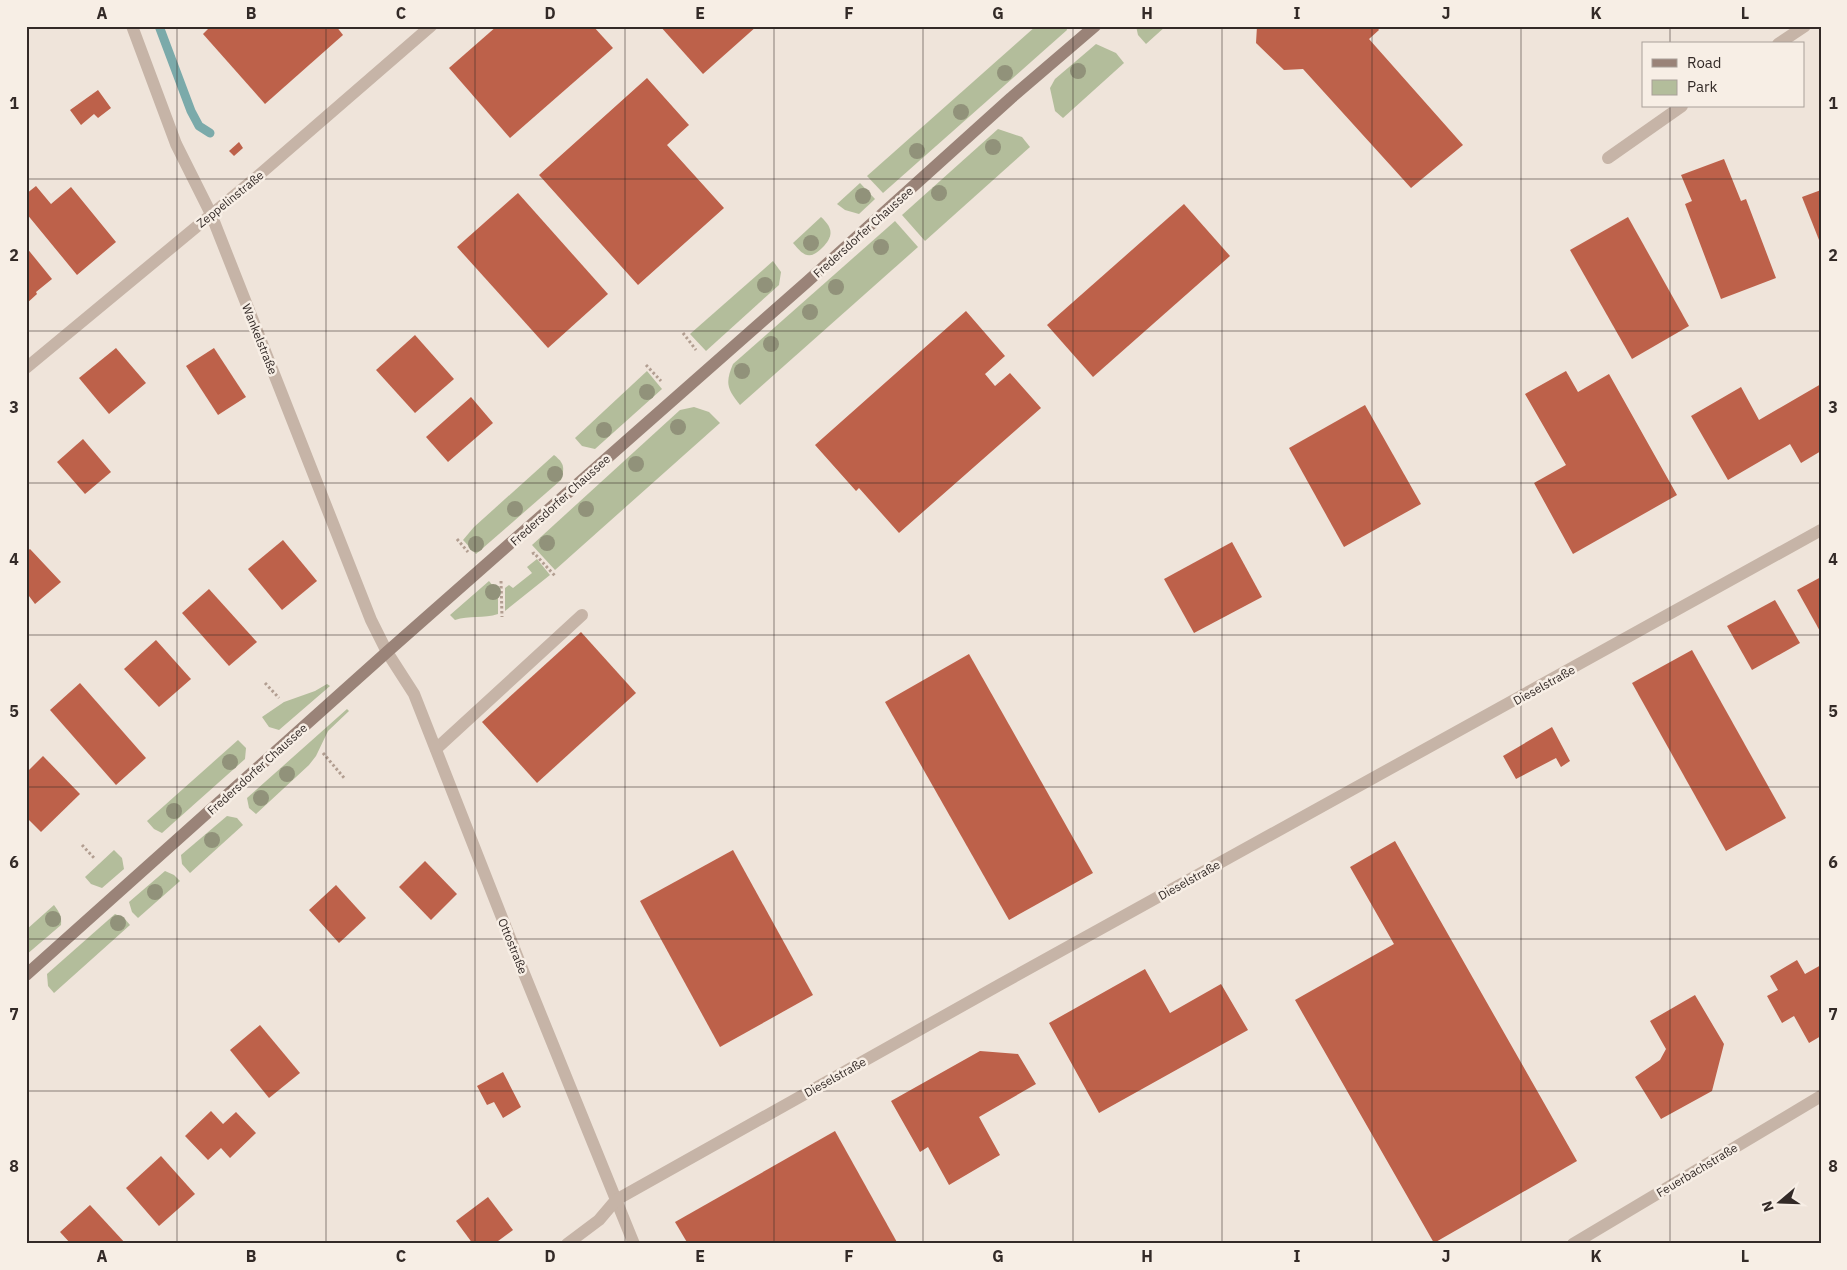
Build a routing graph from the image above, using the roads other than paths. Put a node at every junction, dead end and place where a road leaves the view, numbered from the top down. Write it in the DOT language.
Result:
graph roads {
  1 [pos="132,26"];
  2 [pos="431,26"];
  3 [pos="1095,26"];
  4 [pos="1805,26"];
  5 [pos="1781,42"];
  6 [pos="1679,108"];
  7 [pos="1608,158"];
  8 [pos="210,214"];
  9 [pos="26,368"];
  10 [pos="1821,530"];
  11 [pos="582,615"];
  12 [pos="387,652"];
  13 [pos="436,749"];
  14 [pos="26,975"];
  15 [pos="1821,1096"];
  16 [pos="616,1200"];
  17 [pos="568,1244"];
  18 [pos="634,1244"];
  19 [pos="1573,1244"];
  1 -- 8 [label="street, Wankelstraße"];
  2 -- 8 [label="street, Zeppelinstraße"];
  3 -- 12 [label="main road, Fredersdorfer Chaussee"];
  4 -- 5 [label="street"];
  6 -- 7 [label="street"];
  8 -- 9 [label="street, Zeppelinstraße"];
  8 -- 12 [label="street, Wankelstraße"];
  10 -- 16 [label="street, Dieselstraße"];
  11 -- 13 [label="street"];
  12 -- 13 [label="street, Ottostraße"];
  12 -- 14 [label="main road, Fredersdorfer Chaussee"];
  13 -- 16 [label="street, Ottostraße"];
  15 -- 19 [label="street, Feuerbachstraße"];
  16 -- 17 [label="street, Dieselstraße"];
  16 -- 18 [label="street, Ottostraße"];
}
